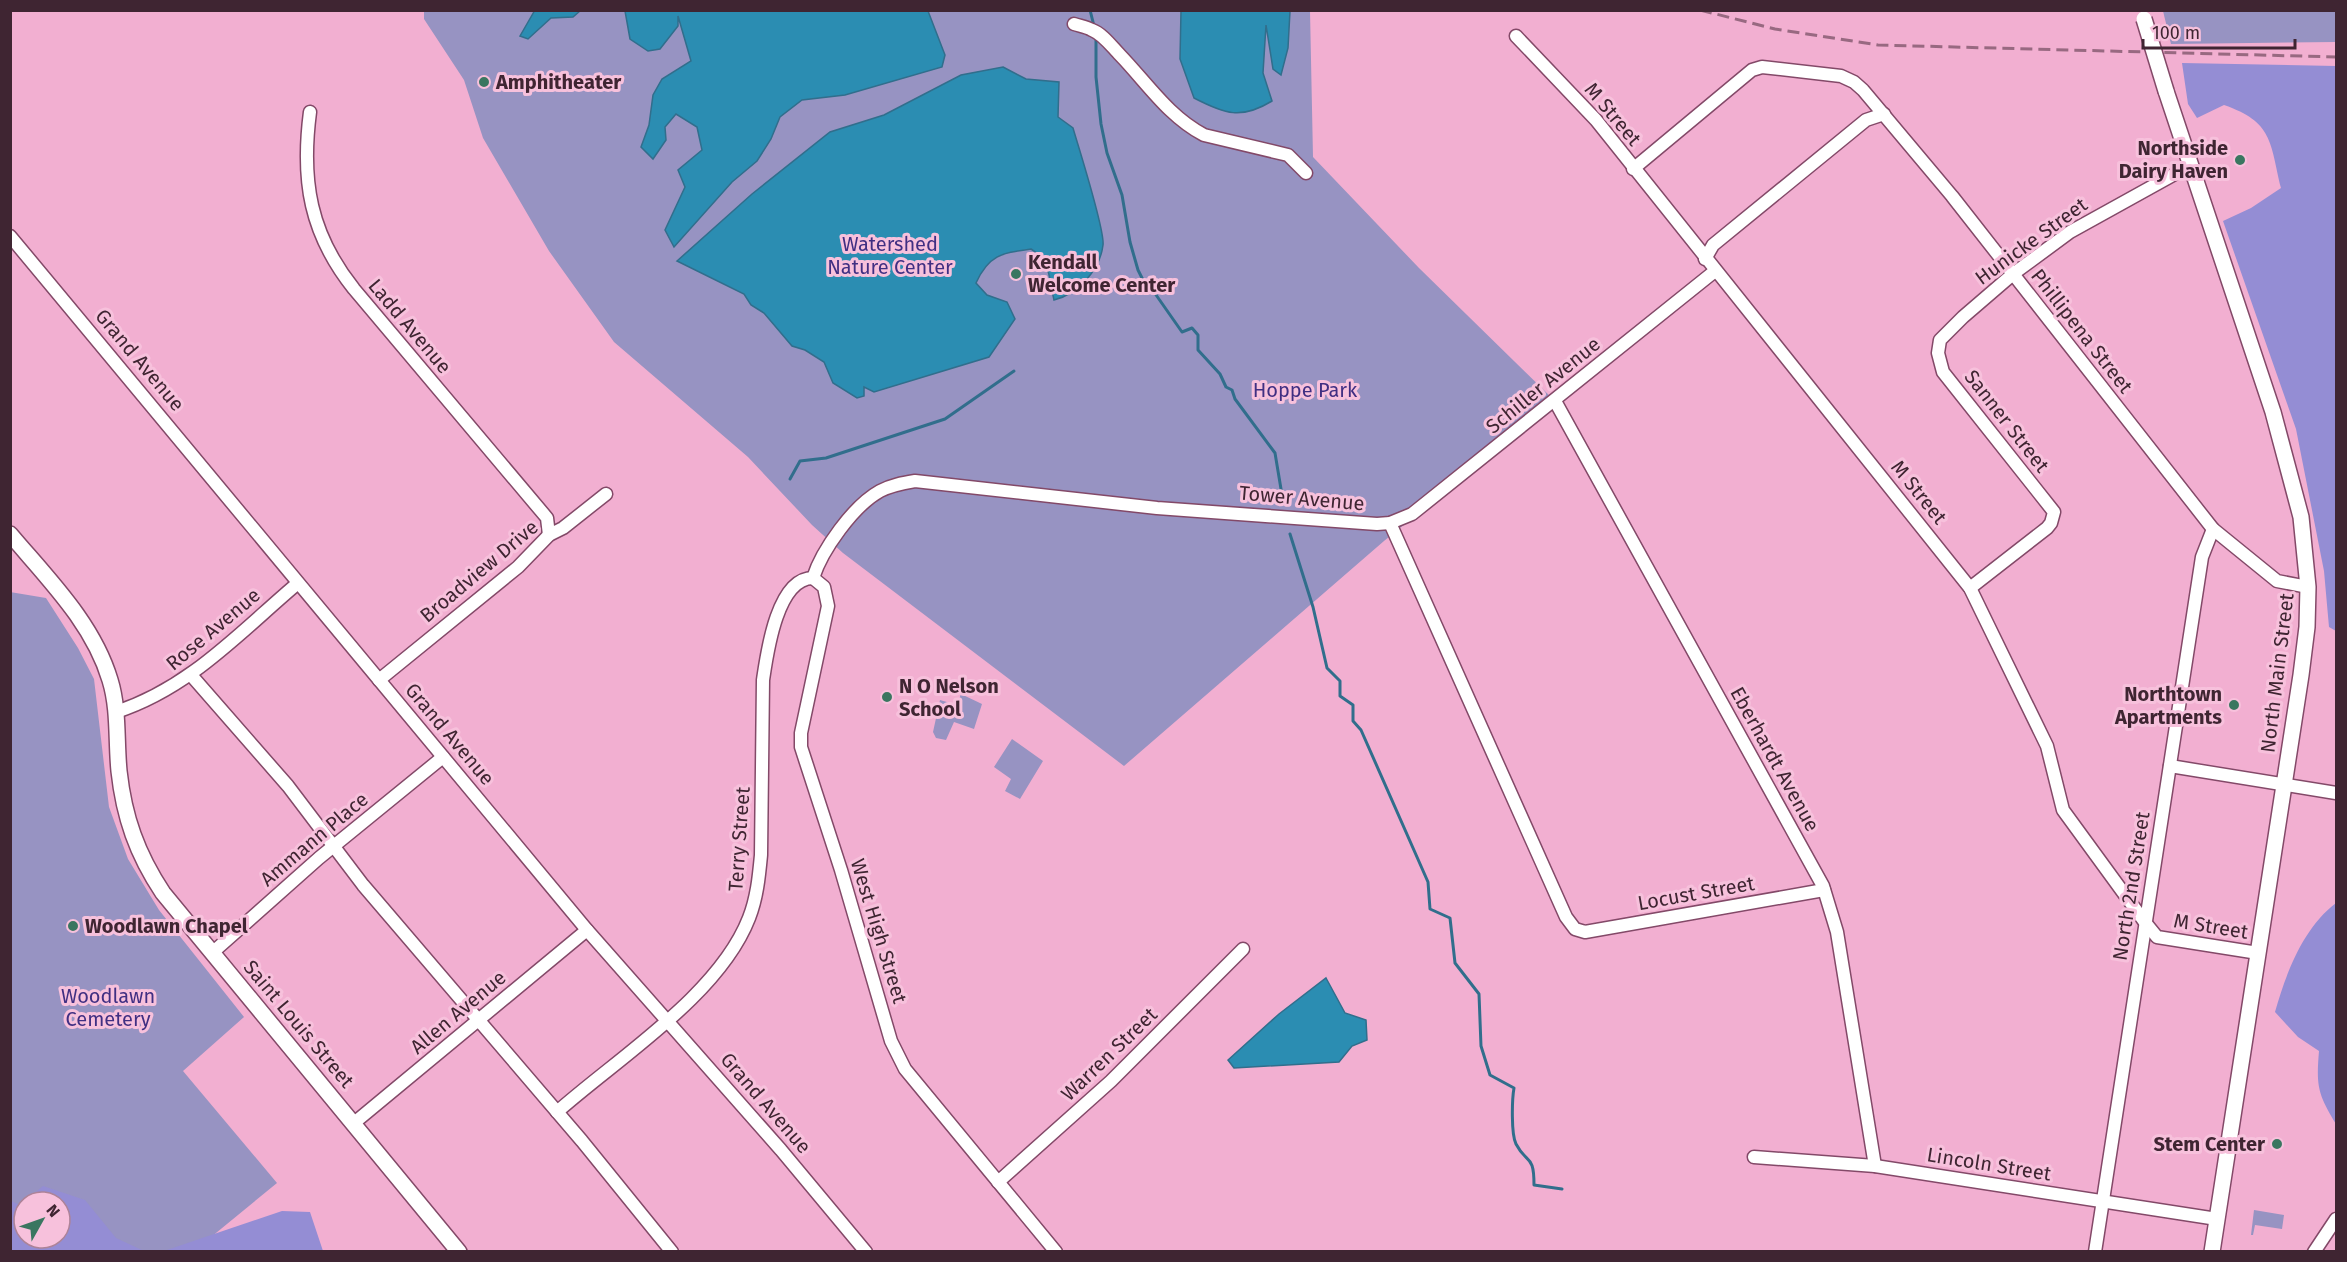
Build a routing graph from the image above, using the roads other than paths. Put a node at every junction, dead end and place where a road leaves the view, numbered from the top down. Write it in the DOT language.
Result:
graph roads {
  1 [pos="2142,15"];
  2 [pos="1074,24"];
  3 [pos="1516,36"];
  4 [pos="310,112"];
  5 [pos="1884,114"];
  6 [pos="2191,165"];
  7 [pos="1633,169"];
  8 [pos="1306,173"];
  9 [pos="10,236"];
  10 [pos="1705,259"];
  11 [pos="1715,271"];
  12 [pos="2013,274"];
  13 [pos="1937,346"];
  14 [pos="1555,401"];
  15 [pos="606,494"];
  16 [pos="1390,523"];
  17 [pos="2212,529"];
  18 [pos="10,534"];
  19 [pos="549,535"];
  20 [pos="813,578"];
  21 [pos="298,583"];
  22 [pos="2308,586"];
  23 [pos="1970,588"];
  24 [pos="191,675"];
  25 [pos="379,680"];
  26 [pos="116,712"];
  27 [pos="443,757"];
  28 [pos="2170,766"];
  29 [pos="2284,785"];
  30 [pos="2337,793"];
  31 [pos="334,846"];
  32 [pos="1824,890"];
  33 [pos="2144,921"];
  34 [pos="1575,929"];
  35 [pos="587,930"];
  36 [pos="1243,949"];
  37 [pos="212,952"];
  38 [pos="2258,953"];
  39 [pos="667,1020"];
  40 [pos="478,1021"];
  41 [pos="557,1112"];
  42 [pos="354,1123"];
  43 [pos="1754,1157"];
  44 [pos="1875,1166"];
  45 [pos="998,1182"];
  46 [pos="2104,1201"];
  47 [pos="2337,1219"];
  48 [pos="2217,1220"];
  49 [pos="459,1251"];
  50 [pos="672,1251"];
  51 [pos="866,1251"];
  52 [pos="1056,1251"];
  53 [pos="2095,1251"];
  54 [pos="2212,1251"];
  55 [pos="2314,1251"];
  1 -- 6 [label="main road, North Main Street, bridge"];
  2 -- 8 [label="street"];
  3 -- 7 [label="street, M Street"];
  4 -- 19 [label="street, Ladd Avenue"];
  5 -- 7 [label="street, Phillipena Street"];
  5 -- 10 [label="street"];
  5 -- 12 [label="street, Phillipena Street"];
  6 -- 12 [label="street, Hunicke Street"];
  6 -- 22 [label="main road, North Main Street"];
  7 -- 10 [label="street, M Street"];
  9 -- 21 [label="street, Grand Avenue"];
  10 -- 11 [label="street, M Street"];
  11 -- 14 [label="street, Schiller Avenue"];
  11 -- 23 [label="street, M Street"];
  12 -- 13 [label="street, Hunicke Street"];
  12 -- 17 [label="street, Phillipena Street"];
  13 -- 23 [label="street, Sanner Street"];
  14 -- 16 [label="street, Schiller Avenue"];
  14 -- 32 [label="street, Eberhardt Avenue"];
  15 -- 19 [label="street, Broadview Drive"];
  16 -- 20 [label="street, Tower Avenue"];
  16 -- 34 [label="street, Tower Avenue"];
  17 -- 22 [label="street, Phillipena Street"];
  17 -- 28 [label="street, North 2nd Street"];
  18 -- 26 [label="main road, Saint Louis Street"];
  19 -- 25 [label="street, Broadview Drive"];
  20 -- 39 [label="street, Terry Street"];
  20 -- 45 [label="street, West High Street"];
  21 -- 24 [label="street, Rose Avenue"];
  21 -- 25 [label="street, Grand Avenue"];
  22 -- 29 [label="main road, North Main Street"];
  23 -- 33 [label="street, M Street"];
  24 -- 26 [label="street, Rose Avenue"];
  24 -- 31 [label="street"];
  25 -- 27 [label="street, Grand Avenue"];
  26 -- 37 [label="main road, Saint Louis Street"];
  27 -- 31 [label="street, Ammann Place"];
  27 -- 35 [label="street, Grand Avenue"];
  28 -- 29 [label="street"];
  28 -- 33 [label="street, North 2nd Street"];
  29 -- 30 [label="street"];
  29 -- 38 [label="main road, North Main Street"];
  31 -- 37 [label="street, Ammann Place"];
  31 -- 40 [label="street"];
  32 -- 34 [label="street, Locust Street"];
  32 -- 44 [label="street, Eberhardt Avenue"];
  33 -- 38 [label="street, M Street"];
  33 -- 46 [label="street, North 2nd Street"];
  35 -- 39 [label="street, Grand Avenue"];
  35 -- 40 [label="street, Allen Avenue"];
  36 -- 45 [label="street, Warren Street"];
  37 -- 42 [label="main road, Saint Louis Street"];
  38 -- 48 [label="main road, North Main Street"];
  39 -- 41 [label="street, Terry Street"];
  39 -- 51 [label="street, Grand Avenue"];
  40 -- 41 [label="street"];
  40 -- 42 [label="street, Allen Avenue"];
  41 -- 50 [label="street"];
  42 -- 49 [label="main road, Saint Louis Street"];
  43 -- 44 [label="street, Lincoln Street"];
  44 -- 46 [label="street, Lincoln Street"];
  45 -- 52 [label="street, West High Street"];
  46 -- 48 [label="street, Lincoln Street"];
  46 -- 53 [label="street, North 2nd Street"];
  47 -- 55 [label="street"];
  48 -- 54 [label="main road, North Main Street"];
}
